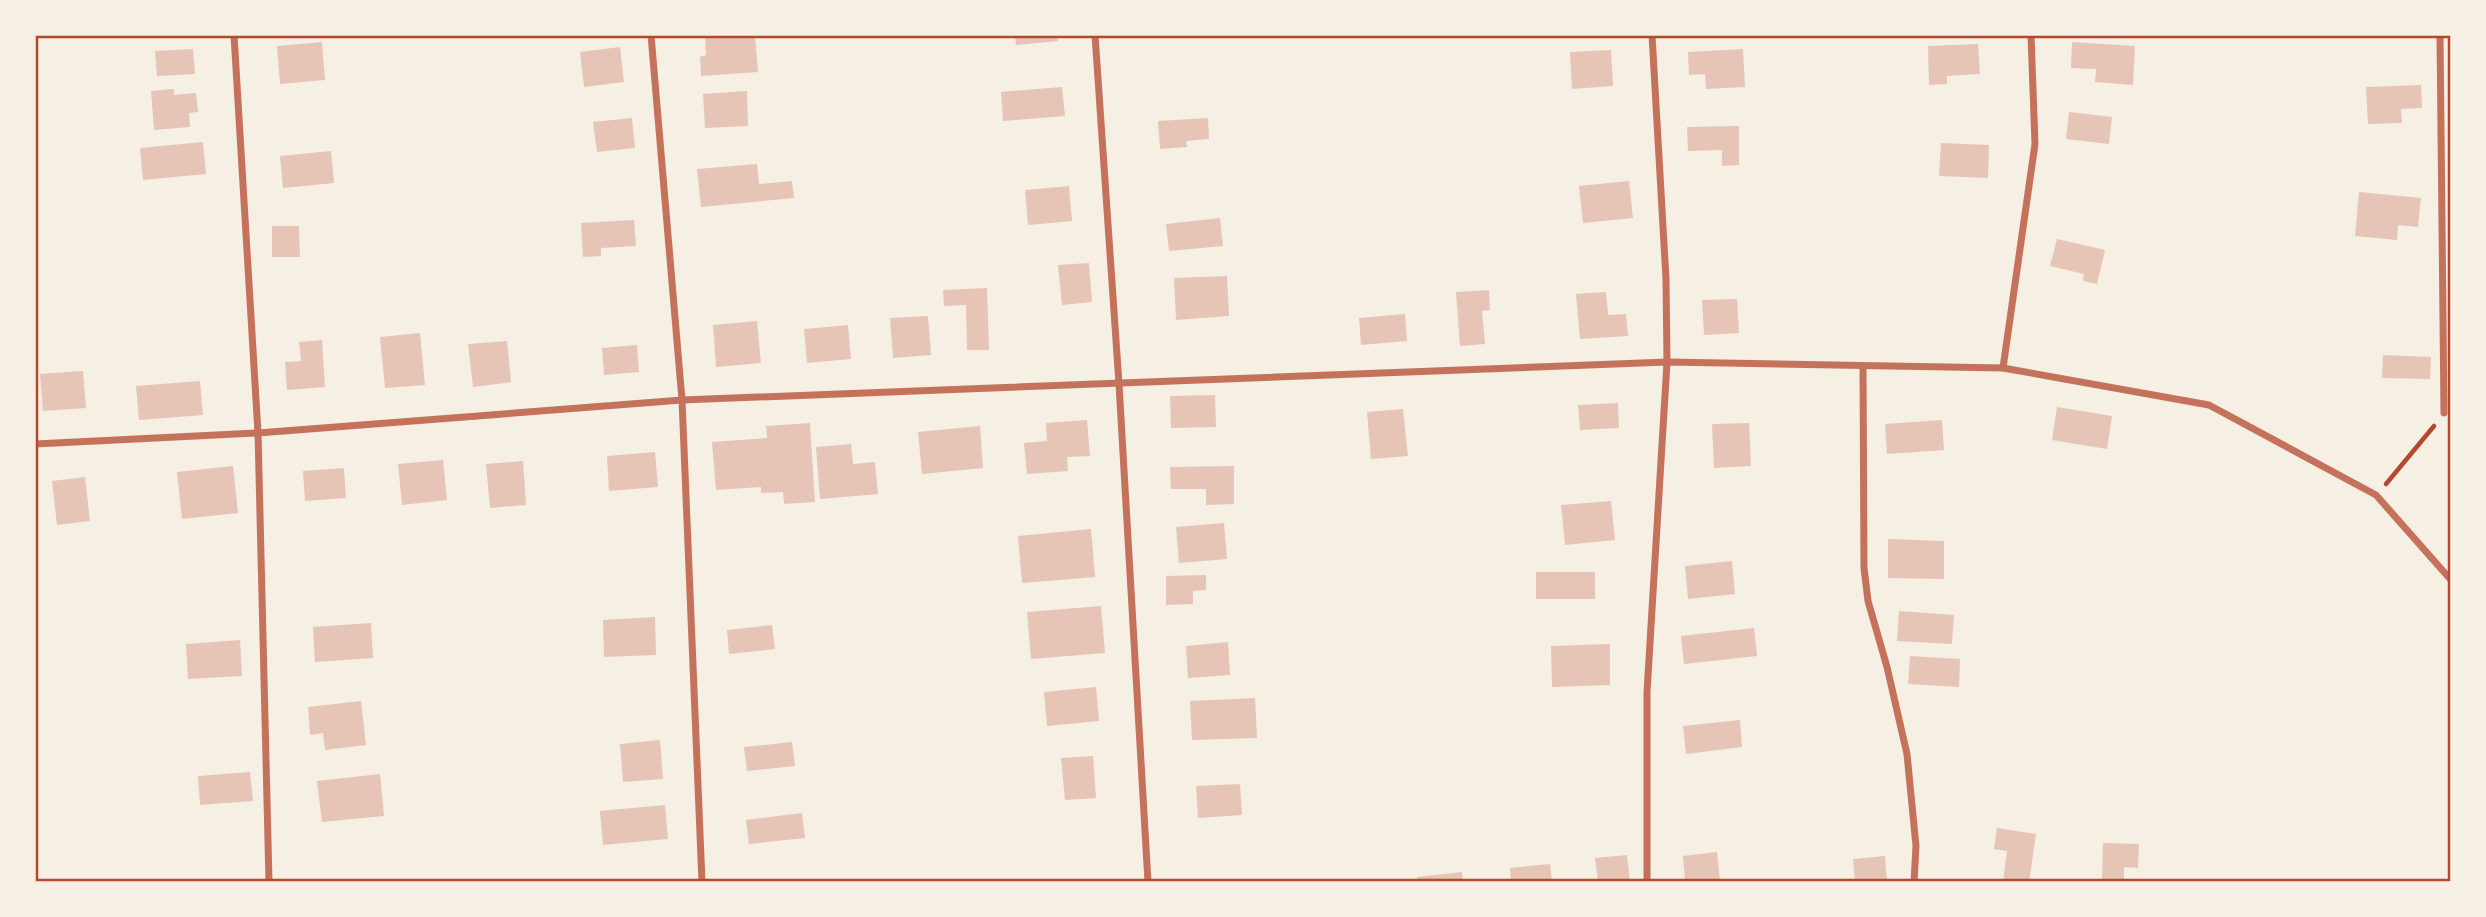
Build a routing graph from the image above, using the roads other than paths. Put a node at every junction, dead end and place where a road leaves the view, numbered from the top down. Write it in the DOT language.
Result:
graph roads {
  1 [pos="234,35"];
  2 [pos="651,35"];
  3 [pos="1095,35"];
  4 [pos="1652,35"];
  5 [pos="2031,35"];
  6 [pos="2440,35"];
  7 [pos="1667,362"];
  8 [pos="1863,367"];
  9 [pos="2003,368"];
  10 [pos="1119,384"];
  11 [pos="682,400"];
  12 [pos="2444,413"];
  13 [pos="258,433"];
  14 [pos="35,444"];
  15 [pos="2451,580"];
  16 [pos="269,882"];
  17 [pos="702,882"];
  18 [pos="1148,882"];
  19 [pos="1647,882"];
  20 [pos="1914,882"];
  1 -- 13 [label="street"];
  2 -- 11 [label="street"];
  3 -- 10 [label="street"];
  4 -- 7 [label="street"];
  5 -- 9 [label="street"];
  6 -- 12 [label="street"];
  7 -- 8 [label="street"];
  7 -- 10 [label="street"];
  7 -- 19 [label="street"];
  8 -- 9 [label="street"];
  8 -- 20 [label="street"];
  9 -- 15 [label="street"];
  10 -- 11 [label="street"];
  10 -- 18 [label="street"];
  11 -- 13 [label="street"];
  11 -- 17 [label="street"];
  13 -- 14 [label="street"];
  13 -- 16 [label="street"];
}
